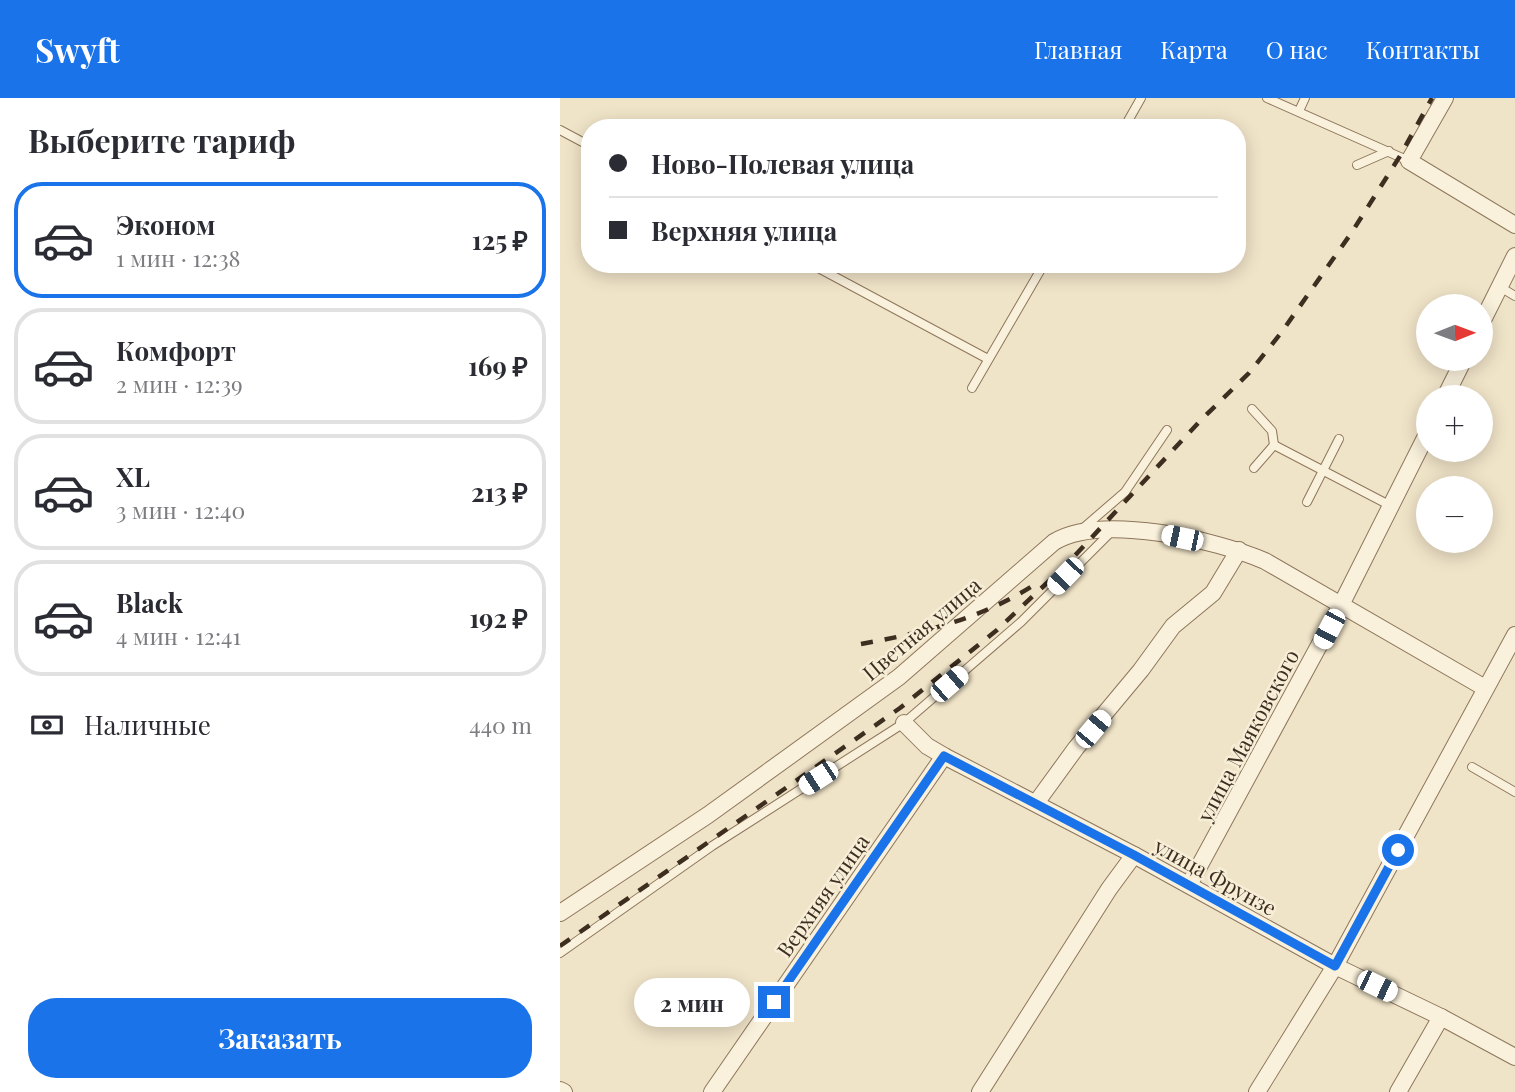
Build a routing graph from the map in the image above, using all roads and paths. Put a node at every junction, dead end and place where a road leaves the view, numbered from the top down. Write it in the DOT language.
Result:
graph roads {
  1 [pos="1142,98"];
  2 [pos="1267,98"];
  3 [pos="1305,98"];
  4 [pos="1445,98"];
  5 [pos="1299,111"];
  6 [pos="1129,119"];
  7 [pos="560,130"];
  8 [pos="581,141"];
  9 [pos="1389,151"];
  10 [pos="1409,160"];
  11 [pos="1357,165"];
  12 [pos="1515,225"];
  13 [pos="1515,256"];
  14 [pos="828,273"];
  15 [pos="1039,273"];
  16 [pos="1500,287"];
  17 [pos="1515,296"];
  18 [pos="1493,301"];
  19 [pos="988,359"];
  20 [pos="972,388"];
  21 [pos="1252,409"];
  22 [pos="1167,430"];
  23 [pos="1339,439"];
  24 [pos="1274,445"];
  25 [pos="1416,456"];
  26 [pos="1254,468"];
  27 [pos="1324,471"];
  28 [pos="1307,502"];
  29 [pos="1391,506"];
  30 [pos="1114,529"];
  31 [pos="1078,532"];
  32 [pos="1239,550"];
  33 [pos="1341,606"];
  34 [pos="1515,635"];
  35 [pos="1485,688"];
  36 [pos="904,723"];
  37 [pos="944,756"];
  38 [pos="1472,767"];
  39 [pos="1515,792"];
  40 [pos="1036,803"];
  41 [pos="1134,855"];
  42 [pos="1189,885"];
  43 [pos="560,914"];
  44 [pos="560,953"];
  45 [pos="1335,966"];
  46 [pos="1441,1017"];
  47 [pos="1515,1057"];
  48 [pos="712,1092"];
  49 [pos="980,1092"];
  50 [pos="1258,1092"];
  51 [pos="1398,1092"];
  1 -- 6 [label="lane"];
  2 -- 5 [label="lane"];
  3 -- 5 [label="lane"];
  4 -- 10 [label="street"];
  5 -- 9 [label="lane"];
  7 -- 8 [label="lane"];
  9 -- 10 [label="lane"];
  9 -- 11 [label="lane"];
  10 -- 12 [label="street"];
  13 -- 16 [label="street"];
  14 -- 19 [label="lane"];
  15 -- 19 [label="lane"];
  16 -- 17 [label="lane"];
  16 -- 18 [label="street"];
  19 -- 20 [label="lane"];
  21 -- 24 [label="lane"];
  22 -- 31 [label="lane"];
  23 -- 27 [label="lane"];
  24 -- 26 [label="lane"];
  24 -- 27 [label="lane"];
  25 -- 29 [label="street, улица Маяковского"];
  27 -- 28 [label="lane"];
  27 -- 29 [label="lane"];
  29 -- 33 [label="street, улица Маяковского"];
  30 -- 31 [label="street, Цветная улица"];
  30 -- 32 [label="street, Цветная улица"];
  30 -- 36 [label="lane"];
  31 -- 43 [label="street, Цветная улица"];
  32 -- 33 [label="street, Цветная улица"];
  32 -- 40 [label="street"];
  33 -- 35 [label="street"];
  33 -- 42 [label="street, улица Маяковского"];
  34 -- 35 [label="street"];
  35 -- 45 [label="street"];
  36 -- 37 [label="street, улица Фрунзе"];
  36 -- 44 [label="lane"];
  37 -- 40 [label="street, улица Фрунзе"];
  37 -- 48 [label="street, Верхняя улица"];
  38 -- 39 [label="lane"];
  40 -- 41 [label="street, улица Фрунзе"];
  41 -- 42 [label="street, улица Фрунзе"];
  41 -- 49 [label="street"];
  42 -- 45 [label="street, улица Фрунзе"];
  45 -- 46 [label="street, улица Фрунзе"];
  45 -- 50 [label="street"];
  46 -- 47 [label="street, улица Фрунзе"];
  46 -- 51 [label="street"];
}
